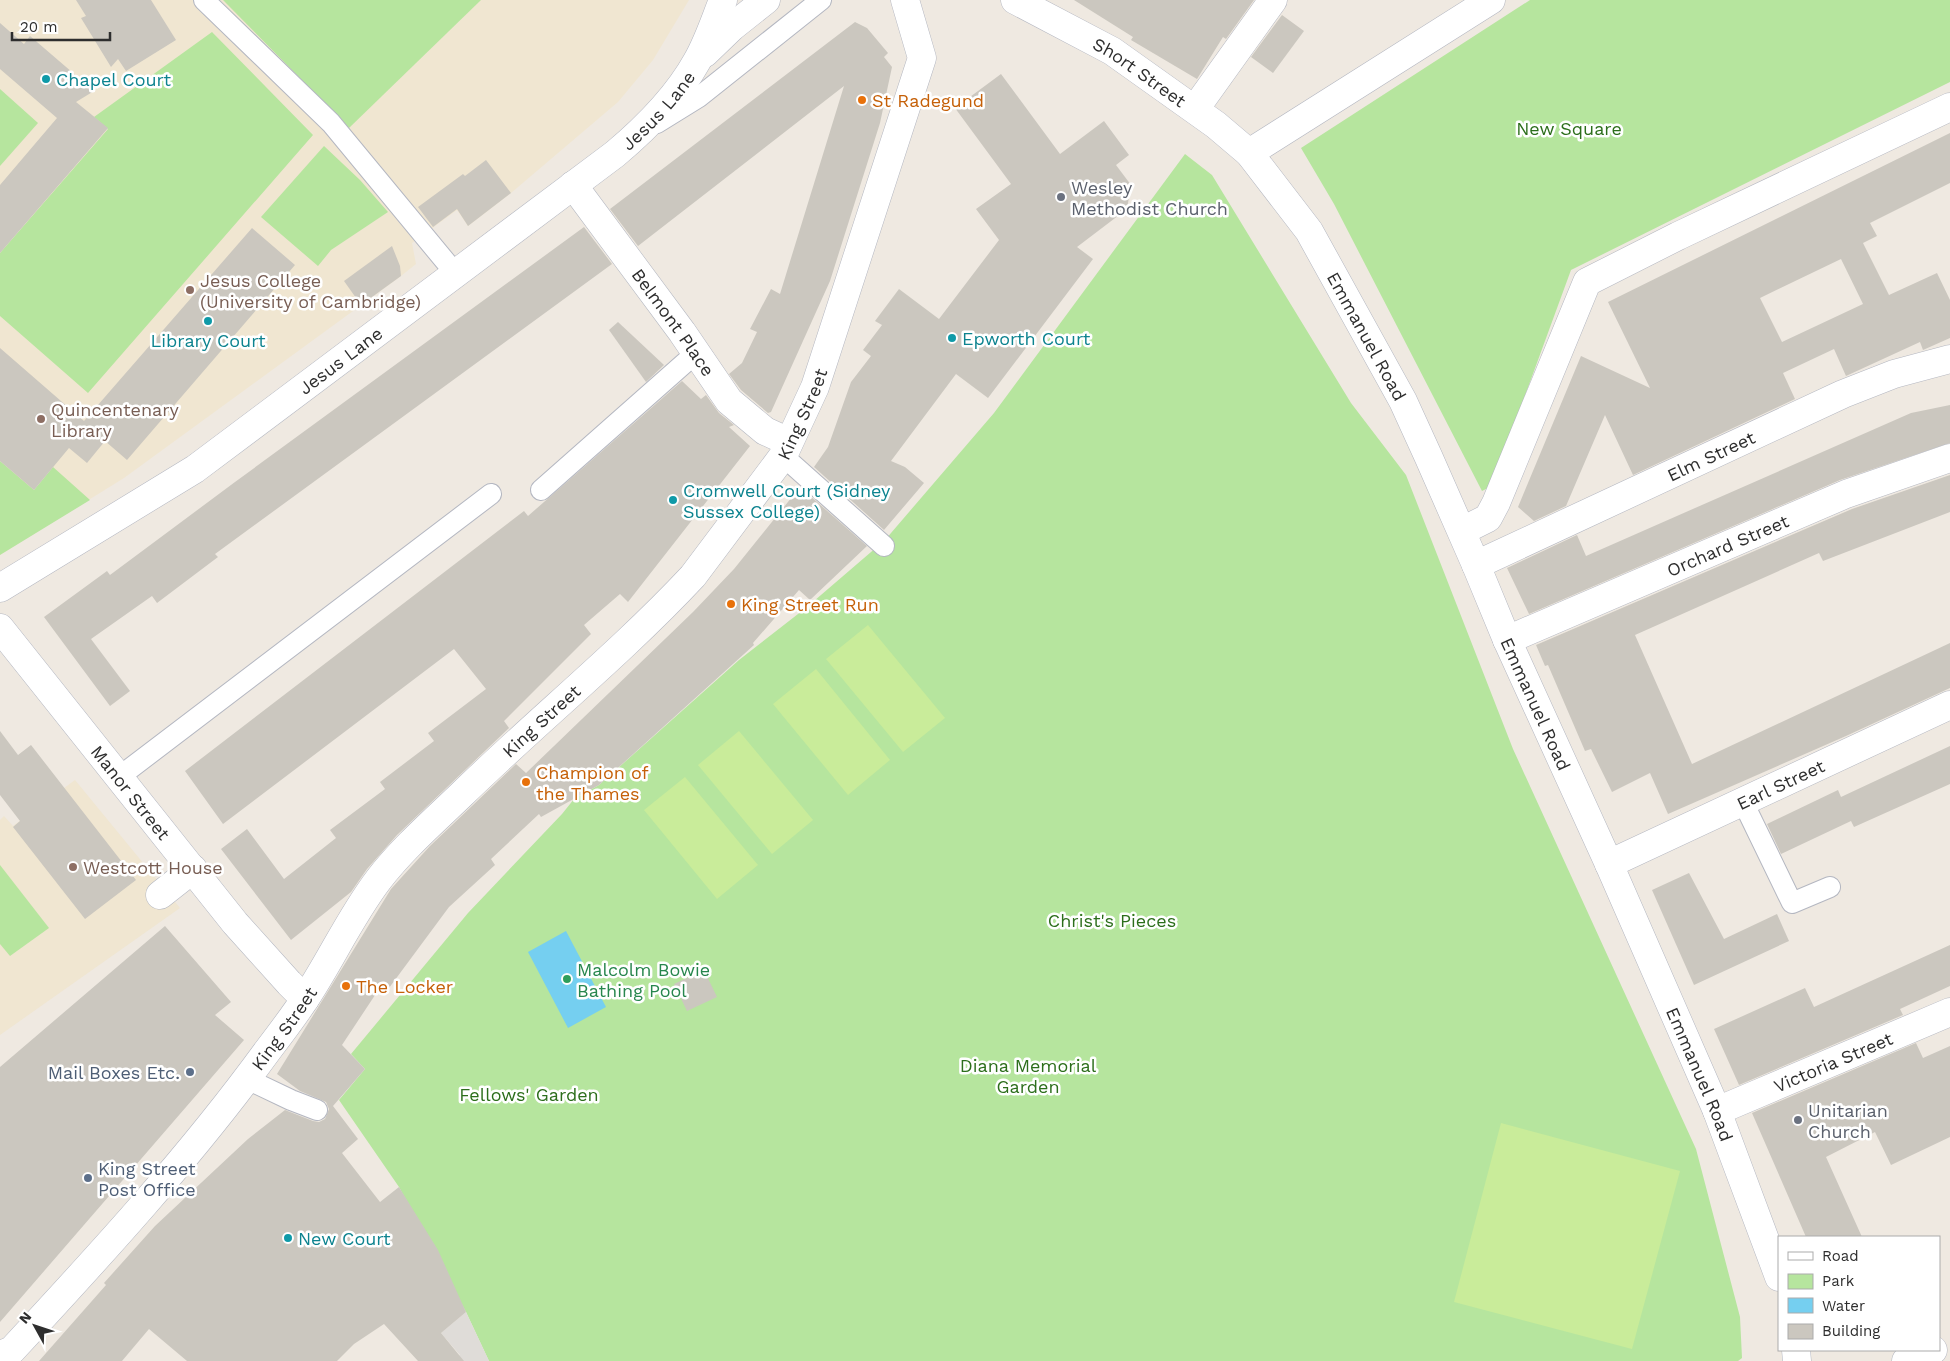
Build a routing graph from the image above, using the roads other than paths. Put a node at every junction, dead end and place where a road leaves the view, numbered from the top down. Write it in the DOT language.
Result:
graph roads {
  1 [pos="204,0"];
  2 [pos="723,0"];
  3 [pos="766,0"];
  4 [pos="821,0"];
  5 [pos="905,0"];
  6 [pos="1273,0"];
  7 [pos="1491,0"];
  8 [pos="1012,1"];
  9 [pos="698,60"];
  10 [pos="1950,107"];
  11 [pos="1195,109"];
  12 [pos="641,132"];
  13 [pos="1249,153"];
  14 [pos="573,185"];
  15 [pos="455,273"];
  16 [pos="696,353"];
  17 [pos="1950,359"];
  18 [pos="786,449"];
  19 [pos="1950,458"];
  20 [pos="540,490"];
  21 [pos="491,494"];
  22 [pos="1462,531"];
  23 [pos="884,546"];
  24 [pos="1476,565"];
  25 [pos="0,588"];
  26 [pos="0,628"];
  27 [pos="1507,640"];
  28 [pos="1950,705"];
  29 [pos="119,777"];
  30 [pos="1743,802"];
  31 [pos="1609,864"];
  32 [pos="193,869"];
  33 [pos="1830,887"];
  34 [pos="160,895"];
  35 [pos="306,999"];
  36 [pos="1950,1012"];
  37 [pos="247,1079"];
  38 [pos="317,1110"];
  39 [pos="1717,1111"];
  40 [pos="1778,1273"];
  41 [pos="1931,1351"];
  42 [pos="1,1356"];
  43 [pos="1906,1361"];
  1 -- 15 [label="lane"];
  2 -- 9 [label="street, Jesus Lane"];
  3 -- 9 [label="street, Jesus Lane"];
  4 -- 12 [label="lane"];
  5 -- 18 [label="street, King Street"];
  6 -- 11 [label="street"];
  7 -- 13 [label="street"];
  8 -- 11 [label="street, Short Street"];
  9 -- 12 [label="street, Jesus Lane"];
  10 -- 22 [label="street"];
  11 -- 13 [label="street, Short Street"];
  12 -- 14 [label="street, Jesus Lane"];
  13 -- 22 [label="street, Emmanuel Road"];
  14 -- 15 [label="street, Jesus Lane"];
  14 -- 16 [label="street, Belmont Place"];
  15 -- 25 [label="street, Jesus Lane"];
  16 -- 18 [label="street, Belmont Place"];
  16 -- 20 [label="lane"];
  17 -- 24 [label="street, Elm Street"];
  18 -- 23 [label="lane"];
  18 -- 35 [label="street, King Street"];
  19 -- 27 [label="street, Orchard Street"];
  21 -- 29 [label="lane"];
  22 -- 24 [label="street, Emmanuel Road"];
  24 -- 27 [label="street, Emmanuel Road"];
  26 -- 29 [label="street, Manor Street"];
  27 -- 31 [label="street, Emmanuel Road"];
  28 -- 30 [label="street, Earl Street"];
  29 -- 32 [label="street, Manor Street"];
  30 -- 31 [label="street, Earl Street"];
  30 -- 33 [label="lane"];
  31 -- 39 [label="street, Emmanuel Road"];
  32 -- 34 [label="street"];
  32 -- 35 [label="street, Manor Street"];
  35 -- 37 [label="street, King Street"];
  36 -- 39 [label="street, Victoria Street"];
  37 -- 38 [label="lane"];
  37 -- 42 [label="street, King Street"];
  39 -- 40 [label="street, Emmanuel Road"];
  41 -- 43 [label="street"];
}
